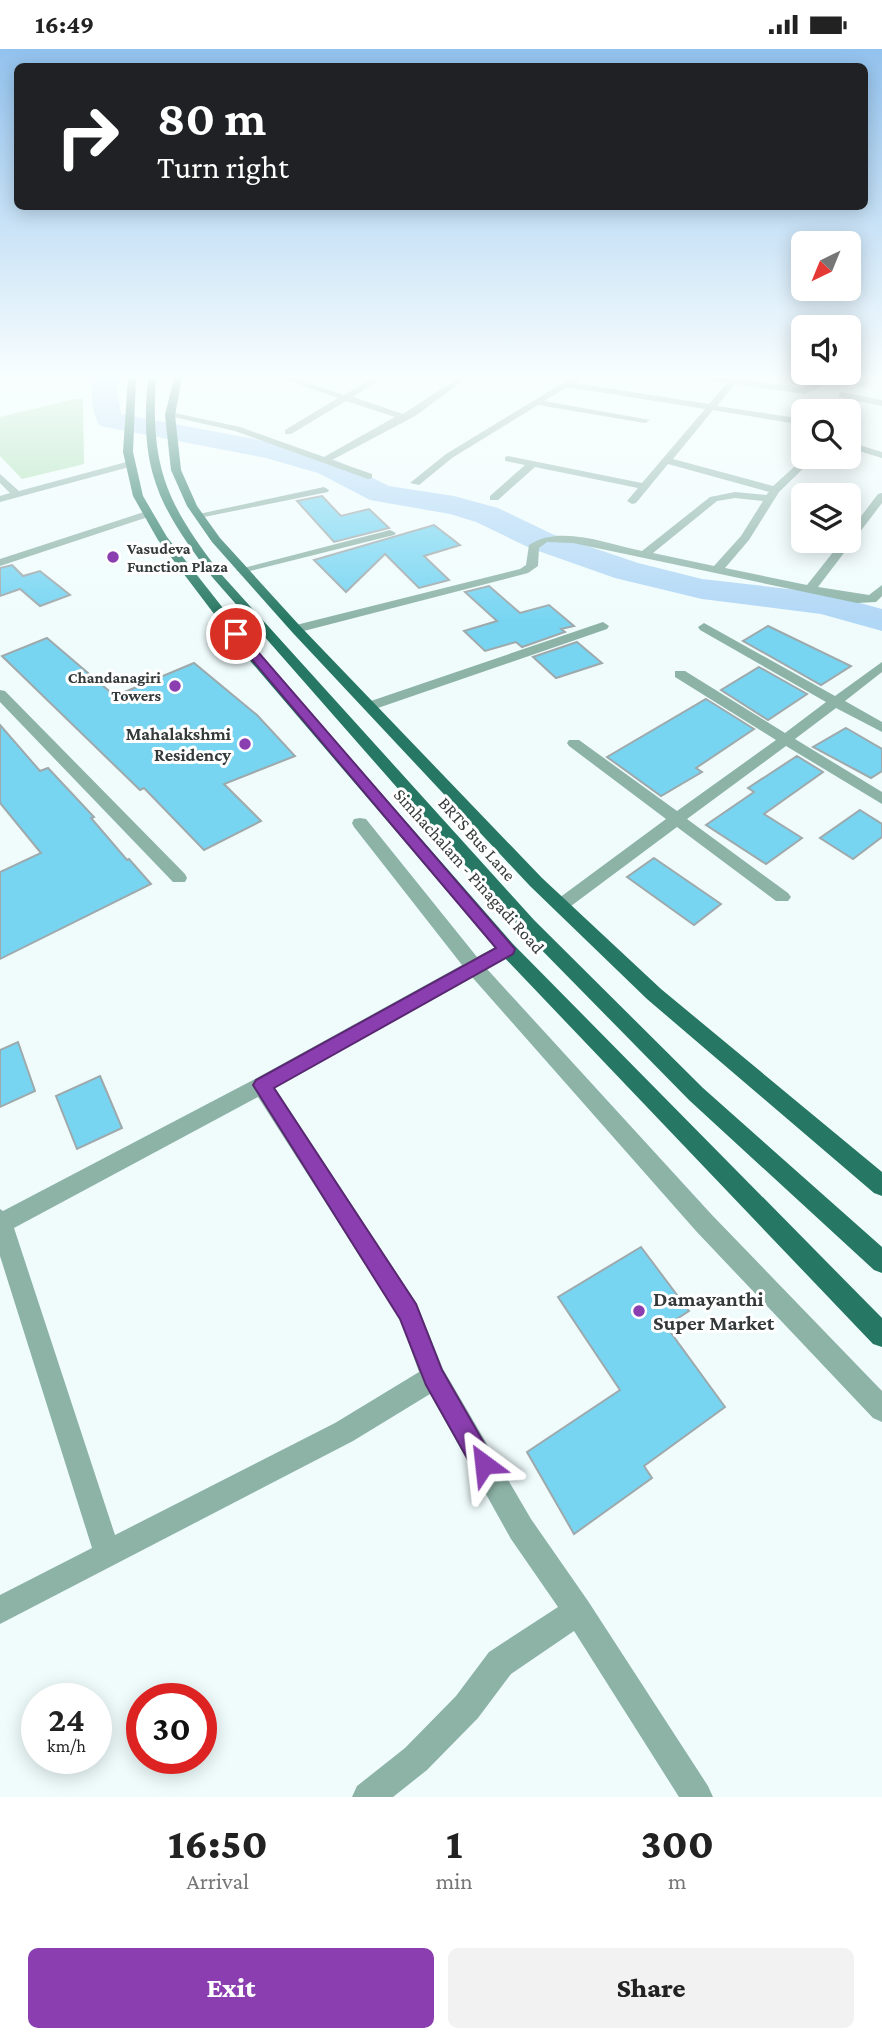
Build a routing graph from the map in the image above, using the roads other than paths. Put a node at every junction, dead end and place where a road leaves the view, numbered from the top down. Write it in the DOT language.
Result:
graph roads {
  1 [pos="130,460"];
  2 [pos="153,460"];
  3 [pos="174,460"];
  4 [pos="325,460"];
  5 [pos="445,460"];
  6 [pos="511,460"];
  7 [pos="665,460"];
  8 [pos="130,464"];
  9 [pos="533,464"];
  10 [pos="798,469"];
  11 [pos="368,476"];
  12 [pos="0,477"];
  13 [pos="415,483"];
  14 [pos="644,486"];
  15 [pos="324,490"];
  16 [pos="17,494"];
  17 [pos="773,494"];
  18 [pos="494,498"];
  19 [pos="0,499"];
  20 [pos="632,501"];
  21 [pos="880,501"];
  22 [pos="147,514"];
  23 [pos="199,515"];
  24 [pos="861,524"];
  25 [pos="390,533"];
  26 [pos="838,553"];
  27 [pos="646,554"];
  28 [pos="0,563"];
  29 [pos="242,570"];
  30 [pos="717,570"];
  31 [pos="810,589"];
  32 [pos="880,594"];
  33 [pos="603,627"];
  34 [pos="704,627"];
  35 [pos="296,629"];
  36 [pos="881,666"];
  37 [pos="680,674"];
  38 [pos="0,694"];
  39 [pos="836,701"];
  40 [pos="370,706"];
  41 [pos="882,728"];
  42 [pos="786,741"];
  43 [pos="574,743"];
  44 [pos="882,799"];
  45 [pos="675,819"];
  46 [pos="360,824"];
  47 [pos="178,878"];
  48 [pos="782,897"];
  49 [pos="561,905"];
  50 [pos="507,949"];
  51 [pos="474,967"];
  52 [pos="262,1085"];
  53 [pos="882,1186"];
  54 [pos="0,1222"];
  55 [pos="882,1262"];
  56 [pos="882,1335"];
  57 [pos="434,1377"];
  58 [pos="882,1409"];
  59 [pos="108,1556"];
  60 [pos="0,1610"];
  61 [pos="578,1611"];
  62 [pos="368,1797"];
  63 [pos="697,1797"];
  1 -- 8 [label="main road, Simhachalam - Pinagadi Road"];
  2 -- 55 [label="main road, BRTS Bus Lane"];
  3 -- 23 [label="main road"];
  4 -- 11 [label="street"];
  5 -- 13 [label="street"];
  6 -- 9 [label="street"];
  7 -- 14 [label="street"];
  7 -- 17 [label="street"];
  8 -- 16 [label="street"];
  8 -- 22 [label="main road, Simhachalam - Pinagadi Road"];
  9 -- 14 [label="street"];
  9 -- 18 [label="street"];
  10 -- 17 [label="street"];
  12 -- 16 [label="street"];
  14 -- 20 [label="street"];
  15 -- 23 [label="street"];
  16 -- 19 [label="street"];
  17 -- 27 [label="street"];
  17 -- 30 [label="street"];
  21 -- 24 [label="street"];
  22 -- 28 [label="street"];
  22 -- 50 [label="main road, Simhachalam - Pinagadi Road"];
  23 -- 29 [label="main road"];
  25 -- 29 [label="street"];
  26 -- 31 [label="street"];
  27 -- 30 [label="street"];
  27 -- 35 [label="street"];
  29 -- 35 [label="main road"];
  30 -- 31 [label="street"];
  31 -- 32 [label="street"];
  33 -- 40 [label="street"];
  34 -- 39 [label="street"];
  35 -- 40 [label="main road"];
  36 -- 39 [label="street"];
  37 -- 42 [label="street"];
  38 -- 47 [label="street"];
  39 -- 41 [label="street"];
  39 -- 42 [label="street"];
  40 -- 49 [label="main road"];
  42 -- 44 [label="street"];
  42 -- 45 [label="street"];
  43 -- 45 [label="street"];
  45 -- 48 [label="street"];
  45 -- 49 [label="street"];
  46 -- 51 [label="street"];
  49 -- 53 [label="main road"];
  50 -- 51 [label="street"];
  50 -- 56 [label="main road, Simhachalam - Pinagadi Road"];
  51 -- 52 [label="street"];
  51 -- 58 [label="street"];
  52 -- 54 [label="street"];
  52 -- 57 [label="street"];
  54 -- 59 [label="street"];
  57 -- 59 [label="street"];
  57 -- 61 [label="street"];
  59 -- 60 [label="street"];
  61 -- 62 [label="street"];
  61 -- 63 [label="street"];
}
